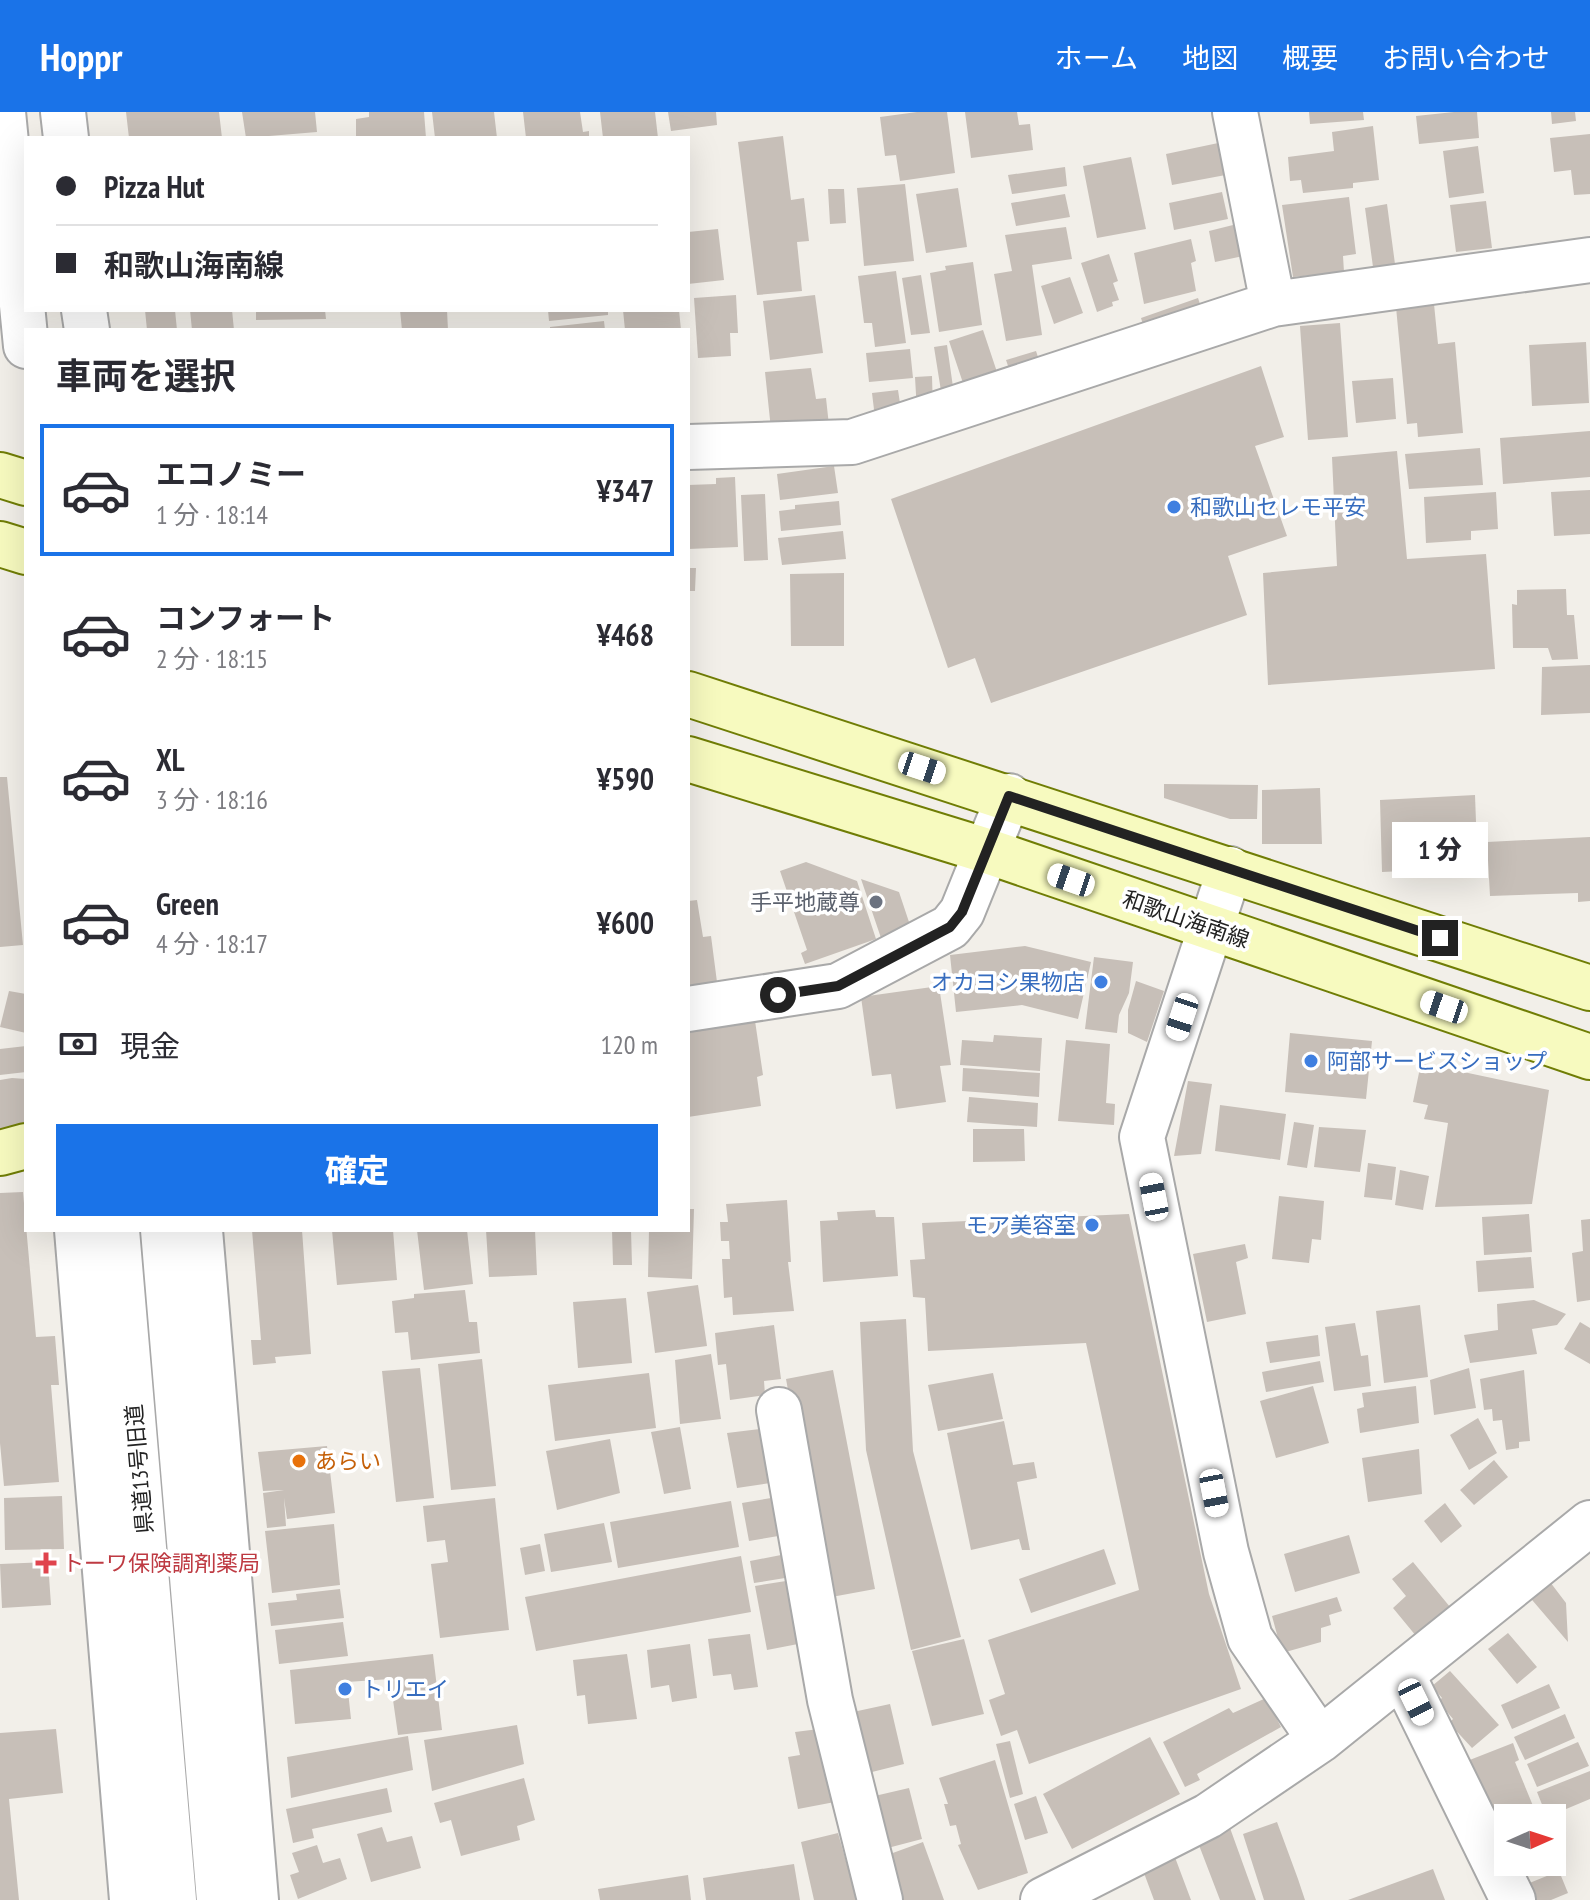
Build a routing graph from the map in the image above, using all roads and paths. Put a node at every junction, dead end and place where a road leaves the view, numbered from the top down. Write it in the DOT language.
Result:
graph roads {
  1 [pos="3,112"];
  2 [pos="63,112"];
  3 [pos="1235,112"];
  4 [pos="66,136"];
  5 [pos="1590,260"];
  6 [pos="1273,304"];
  7 [pos="24,328"];
  8 [pos="690,447"];
  9 [pos="0,475"];
  10 [pos="24,482"];
  11 [pos="0,544"];
  12 [pos="24,551"];
  13 [pos="690,695"];
  14 [pos="690,760"];
  15 [pos="1009,796"];
  16 [pos="987,851"];
  17 [pos="1230,869"];
  18 [pos="1211,928"];
  19 [pos="1590,988"];
  20 [pos="690,1009"];
  21 [pos="1590,1057"];
  22 [pos="24,1147"];
  23 [pos="0,1153"];
  24 [pos="77,1232"];
  25 [pos="117,1232"];
  26 [pos="163,1232"];
  27 [pos="200,1232"];
  28 [pos="779,1410"];
  29 [pos="1590,1523"];
  30 [pos="1402,1674"];
  31 [pos="1320,1740"];
  32 [pos="132,1900"];
  33 [pos="174,1900"];
  34 [pos="219,1900"];
  35 [pos="256,1900"];
  36 [pos="880,1900"];
  37 [pos="1043,1900"];
  38 [pos="1513,1900"];
  1 -- 7 [label="street"];
  2 -- 4 [label="street"];
  3 -- 6 [label="street"];
  5 -- 6 [label="street"];
  6 -- 8 [label="street"];
  9 -- 10 [label="main road"];
  11 -- 12 [label="main road"];
  13 -- 15 [label="main road"];
  14 -- 16 [label="main road, 和歌山海南線"];
  15 -- 16 [label="street"];
  15 -- 17 [label="main road"];
  16 -- 18 [label="main road, 和歌山海南線"];
  16 -- 20 [label="street"];
  17 -- 18 [label="street"];
  17 -- 19 [label="main road"];
  18 -- 21 [label="main road, 和歌山海南線"];
  18 -- 31 [label="street"];
  22 -- 23 [label="main road"];
  24 -- 32 [label="street"];
  25 -- 33 [label="street, 県道13号旧道"];
  26 -- 34 [label="street, 県道13号旧道"];
  27 -- 35 [label="street"];
  28 -- 36 [label="street"];
  29 -- 30 [label="street"];
  30 -- 31 [label="street"];
  30 -- 38 [label="street"];
  31 -- 37 [label="street"];
}
